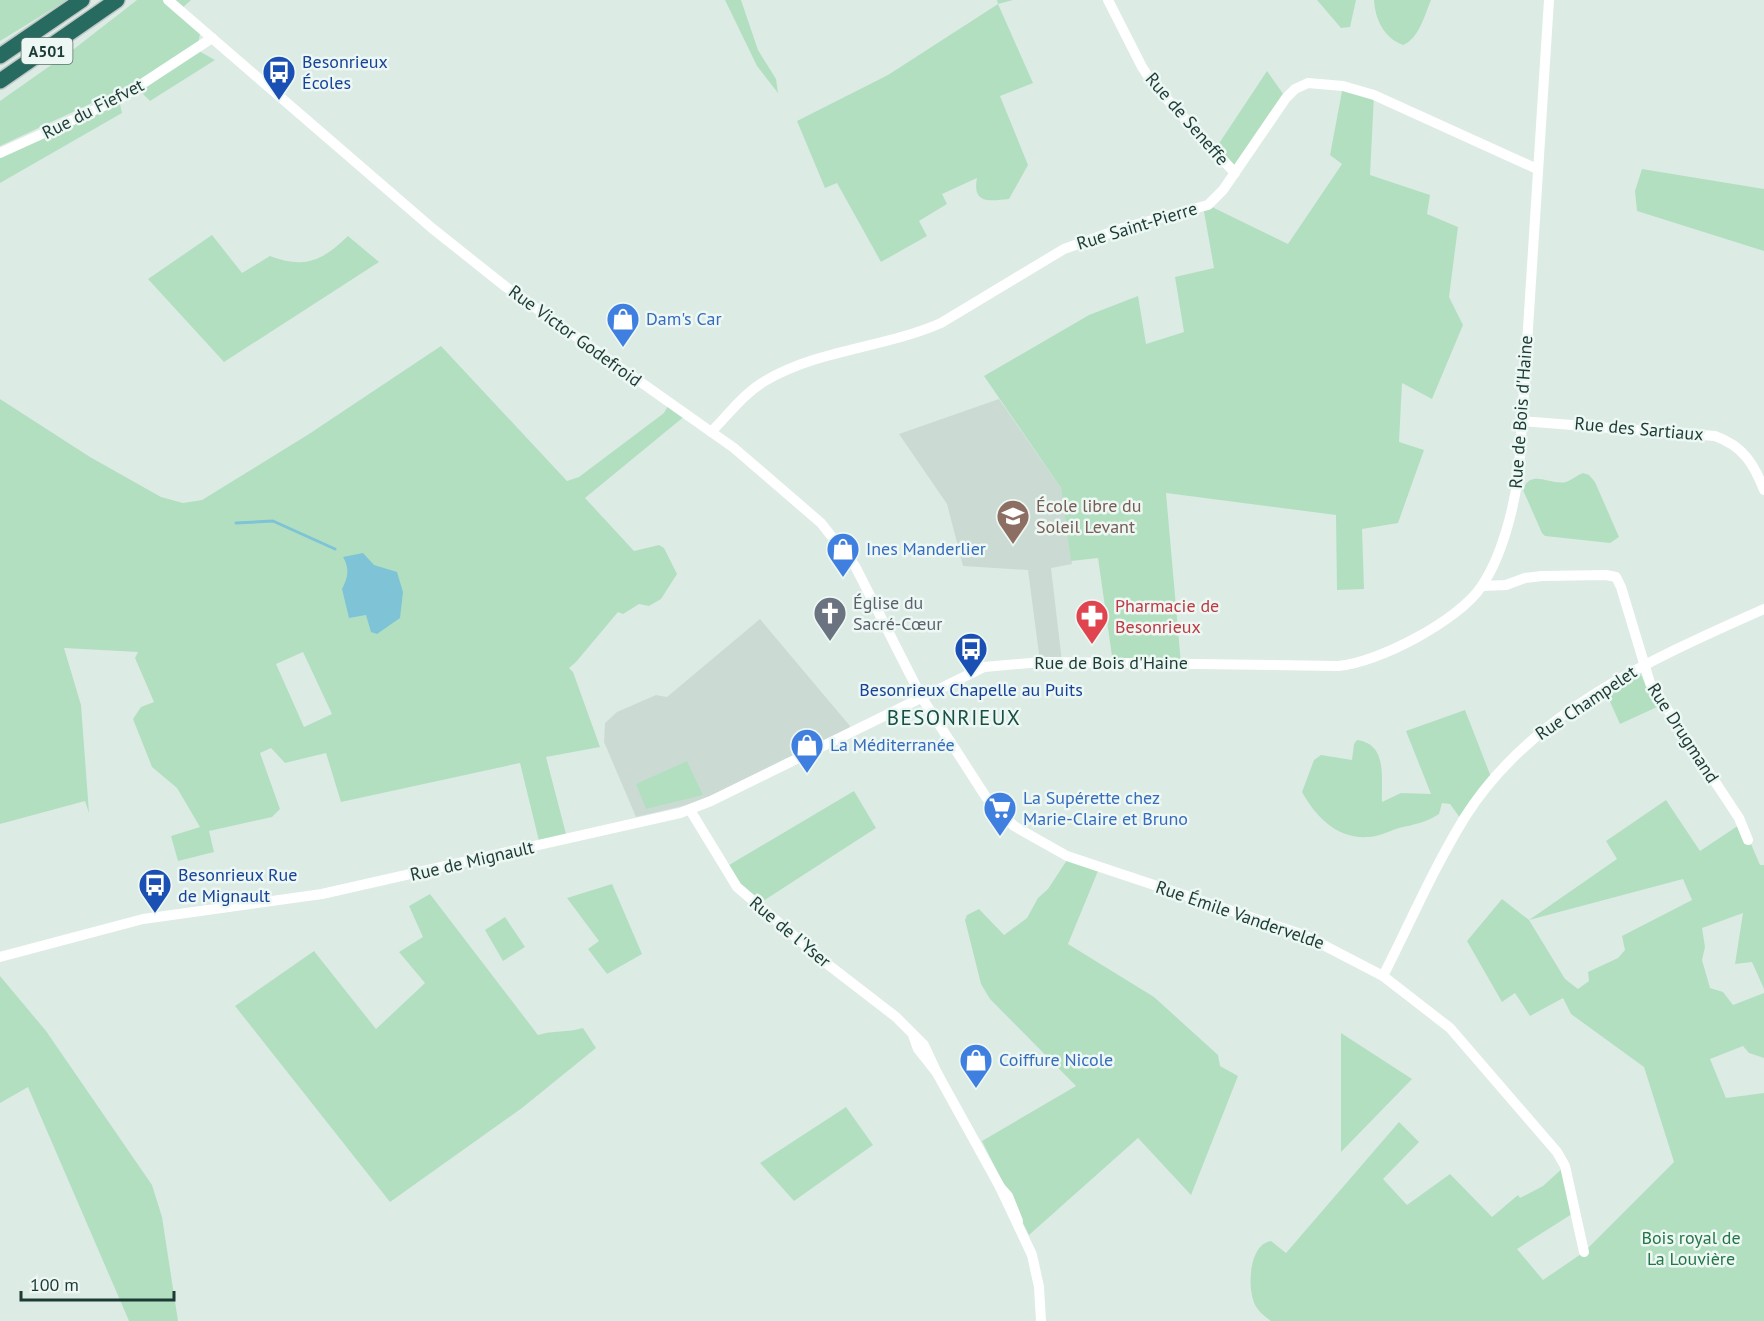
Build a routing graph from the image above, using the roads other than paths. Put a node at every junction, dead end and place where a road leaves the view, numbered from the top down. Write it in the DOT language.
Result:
graph roads {
  1 [pos="82,0"];
  2 [pos="117,0"];
  3 [pos="168,0"];
  4 [pos="1108,0"];
  5 [pos="1550,0"];
  6 [pos="212,38"];
  7 [pos="0,56"];
  8 [pos="0,81"];
  9 [pos="0,153"];
  10 [pos="1537,169"];
  11 [pos="1235,173"];
  12 [pos="1521,421"];
  13 [pos="711,432"];
  14 [pos="1764,490"];
  15 [pos="1482,586"];
  16 [pos="1764,609"];
  17 [pos="1642,664"];
  18 [pos="922,698"];
  19 [pos="690,810"];
  20 [pos="1748,840"];
  21 [pos="0,957"];
  22 [pos="1383,976"];
  23 [pos="1584,1252"];
  24 [pos="1041,1321"];
  1 -- 7 [label="highway, A501"];
  2 -- 8 [label="highway, A501"];
  3 -- 6 [label="street, Rue Victor Godefroid"];
  4 -- 11 [label="street, Rue de Seneffe"];
  5 -- 10 [label="street, Rue de Bois d'Haine"];
  6 -- 9 [label="street, Rue du Fiefvet"];
  6 -- 13 [label="street, Rue Victor Godefroid"];
  10 -- 11 [label="street, Rue Saint-Pierre"];
  10 -- 12 [label="street, Rue de Bois d'Haine"];
  11 -- 13 [label="street, Rue Saint-Pierre"];
  12 -- 14 [label="street, Rue des Sartiaux"];
  12 -- 15 [label="street, Rue de Bois d'Haine"];
  13 -- 18 [label="street, Rue Victor Godefroid"];
  15 -- 17 [label="street, Rue Drugmand"];
  15 -- 18 [label="street, Rue de Bois d'Haine"];
  16 -- 17 [label="street, Rue Champelet"];
  17 -- 20 [label="street, Rue Drugmand"];
  17 -- 22 [label="street, Rue Champelet"];
  18 -- 19 [label="street, Rue de Mignault"];
  18 -- 22 [label="street, Rue Émile Vandervelde"];
  19 -- 21 [label="street, Rue de Mignault"];
  19 -- 24 [label="street, Rue de l'Yser"];
  22 -- 23 [label="street, Rue Émile Vandervelde"];
}
